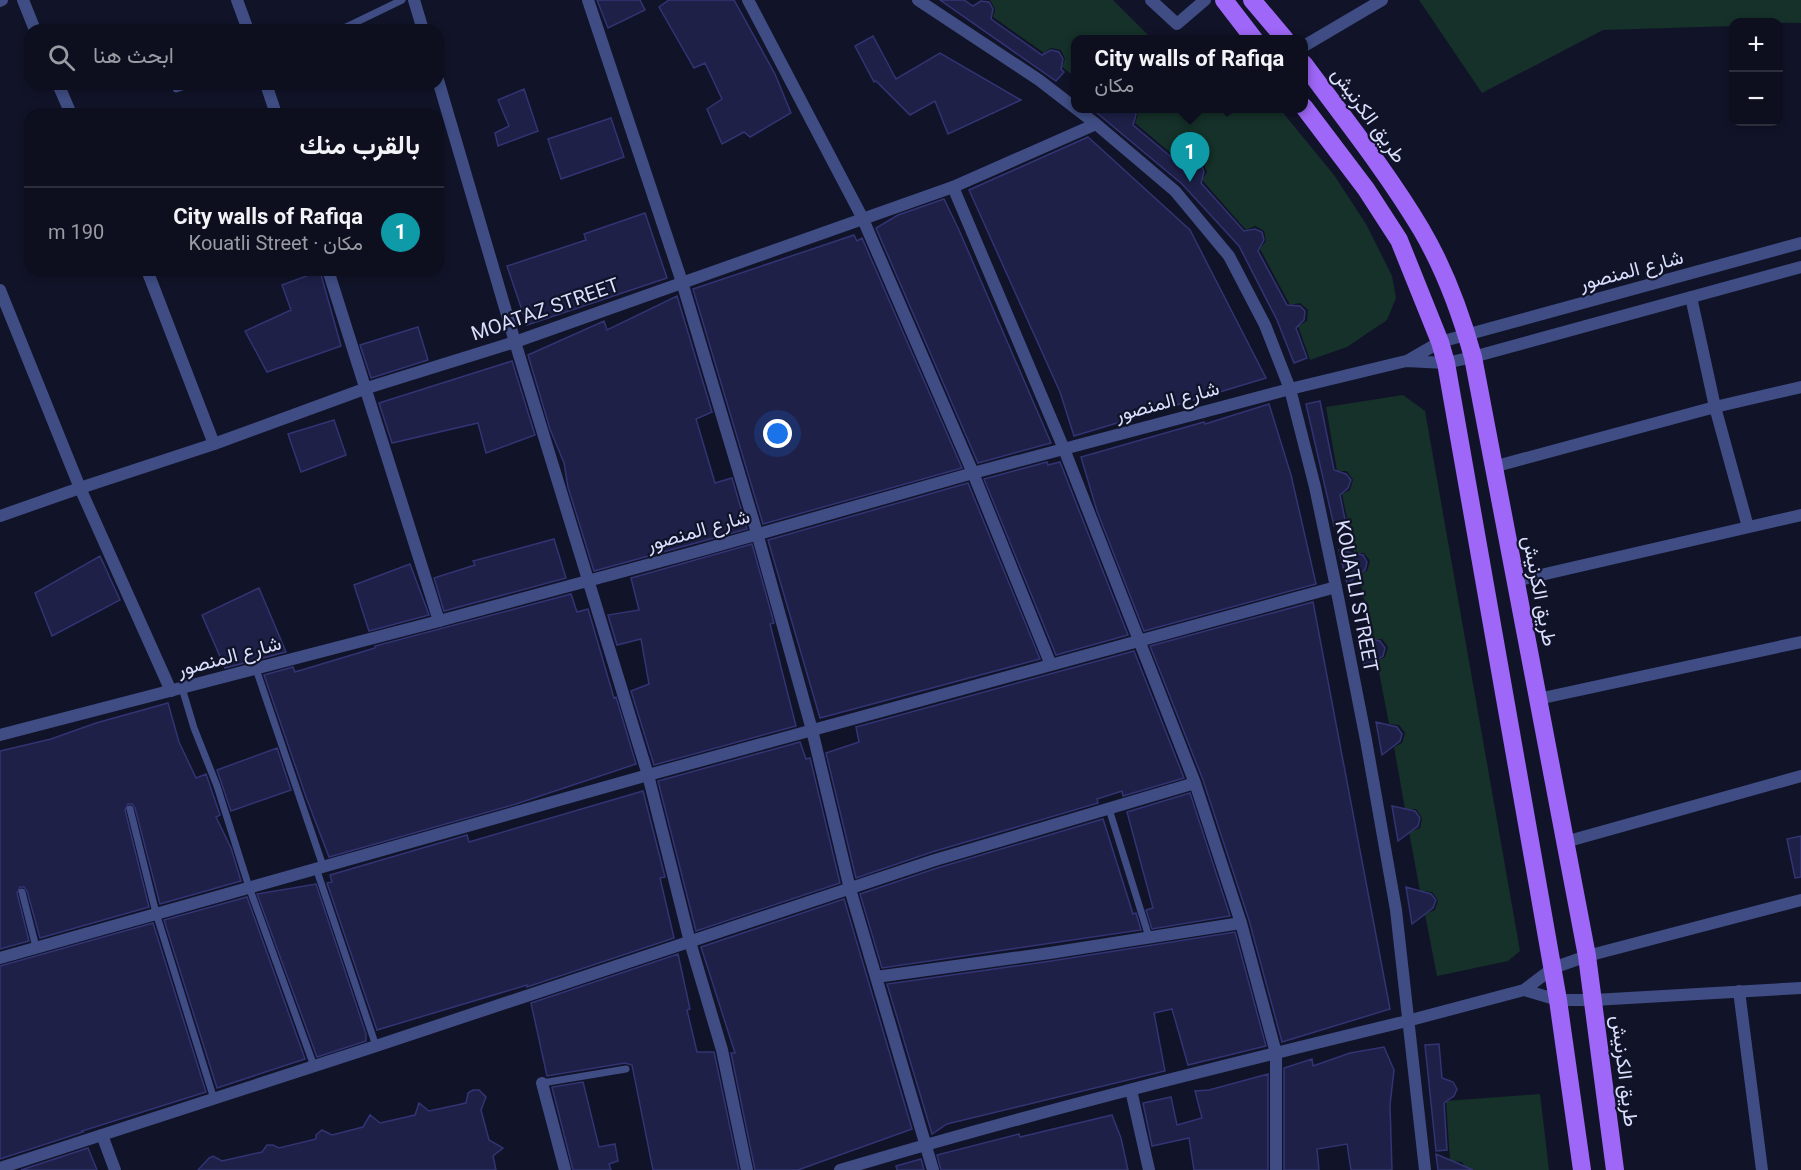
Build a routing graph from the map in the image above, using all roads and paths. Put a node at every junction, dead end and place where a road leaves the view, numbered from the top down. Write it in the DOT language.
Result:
graph roads {
  1 [pos="22,0"];
  2 [pos="237,0"];
  3 [pos="402,0"];
  4 [pos="414,0"];
  5 [pos="588,0"];
  6 [pos="748,0"];
  7 [pos="918,0"];
  8 [pos="1151,0"];
  9 [pos="1205,0"];
  10 [pos="1224,0"];
  11 [pos="1252,0"];
  12 [pos="1382,0"];
  13 [pos="32,24"];
  14 [pos="246,24"];
  15 [pos="352,24"];
  16 [pos="421,24"];
  17 [pos="1251,35"];
  18 [pos="1282,35"];
  19 [pos="1308,44"];
  20 [pos="1308,70"];
  21 [pos="61,90"];
  22 [pos="268,90"];
  23 [pos="441,90"];
  24 [pos="1071,105"];
  25 [pos="68,108"];
  26 [pos="274,108"];
  27 [pos="1308,112"];
  28 [pos="1082,113"];
  29 [pos="1096,124"];
  30 [pos="953,187"];
  31 [pos="862,218"];
  32 [pos="1801,243"];
  33 [pos="1801,267"];
  34 [pos="149,276"];
  35 [pos="330,276"];
  36 [pos="682,282"];
  37 [pos="0,291"];
  38 [pos="1691,297"];
  39 [pos="1467,335"];
  40 [pos="515,342"];
  41 [pos="1440,342"];
  42 [pos="1473,357"];
  43 [pos="1407,361"];
  44 [pos="1446,363"];
  45 [pos="1801,387"];
  46 [pos="367,388"];
  47 [pos="1290,389"];
  48 [pos="1715,407"];
  49 [pos="214,444"];
  50 [pos="1064,449"];
  51 [pos="1493,467"];
  52 [pos="973,473"];
  53 [pos="80,488"];
  54 [pos="1801,515"];
  55 [pos="0,516"];
  56 [pos="1748,527"];
  57 [pos="757,533"];
  58 [pos="588,580"];
  59 [pos="1515,581"];
  60 [pos="1336,587"];
  61 [pos="439,621"];
  62 [pos="1139,641"];
  63 [pos="1801,642"];
  64 [pos="1051,665"];
  65 [pos="256,669"];
  66 [pos="176,689"];
  67 [pos="1538,699"];
  68 [pos="812,730"];
  69 [pos="0,735"];
  70 [pos="648,775"];
  71 [pos="1801,776"];
  72 [pos="1195,783"];
  73 [pos="130,809"];
  74 [pos="1109,809"];
  75 [pos="1565,842"];
  76 [pos="320,867"];
  77 [pos="249,887"];
  78 [pos="850,889"];
  79 [pos="22,892"];
  80 [pos="1801,900"];
  81 [pos="156,913"];
  82 [pos="1241,923"];
  83 [pos="1149,937"];
  84 [pos="690,942"];
  85 [pos="36,947"];
  86 [pos="1587,956"];
  87 [pos="0,958"];
  88 [pos="1553,968"];
  89 [pos="876,977"];
  90 [pos="1801,988"];
  91 [pos="1524,990"];
  92 [pos="1739,991"];
  93 [pos="1558,1000"];
  94 [pos="1594,1000"];
  95 [pos="1407,1021"];
  96 [pos="376,1046"];
  97 [pos="1276,1053"];
  98 [pos="314,1066"];
  99 [pos="626,1069"];
  100 [pos="542,1083"];
  101 [pos="1131,1090"];
  102 [pos="214,1099"];
  103 [pos="102,1135"];
  104 [pos="925,1144"];
  105 [pos="0,1168"];
  106 [pos="115,1170"];
  107 [pos="565,1170"];
  108 [pos="747,1170"];
  109 [pos="840,1170"];
  110 [pos="933,1170"];
  111 [pos="1149,1170"];
  112 [pos="1276,1170"];
  113 [pos="1425,1170"];
  114 [pos="1582,1170"];
  115 [pos="1615,1170"];
  116 [pos="1762,1170"];
  1 -- 13 [label="street"];
  2 -- 14 [label="street"];
  3 -- 15 [label="lane"];
  4 -- 16 [label="street"];
  5 -- 36 [label="street"];
  6 -- 31 [label="street"];
  7 -- 24 [label="street, KOUATLI STREET"];
  8 -- 9 [label="street"];
  10 -- 17 [label="main road"];
  11 -- 18 [label="main road"];
  12 -- 19 [label="street"];
  20 -- 39 [label="main road, طريق الكرنيش"];
  21 -- 25 [label="street"];
  22 -- 26 [label="street"];
  23 -- 40 [label="street"];
  27 -- 41 [label="main road"];
  28 -- 29 [label="street, KOUATLI STREET"];
  29 -- 30 [label="street, MOATAZ STREET"];
  29 -- 47 [label="street, KOUATLI STREET"];
  30 -- 31 [label="street, MOATAZ STREET"];
  30 -- 50 [label="street"];
  31 -- 36 [label="street, MOATAZ STREET"];
  31 -- 52 [label="street"];
  32 -- 39 [label="street, شارع المنصور"];
  33 -- 38 [label="street, شارع المنصور"];
  34 -- 49 [label="street"];
  35 -- 46 [label="street"];
  36 -- 40 [label="street, MOATAZ STREET"];
  36 -- 57 [label="street"];
  37 -- 53 [label="street"];
  38 -- 42 [label="street, شارع المنصور"];
  38 -- 48 [label="street"];
  39 -- 41 [label="street, شارع المنصور"];
  39 -- 42 [label="main road, طريق الكرنيش"];
  40 -- 46 [label="street, MOATAZ STREET"];
  40 -- 58 [label="street"];
  41 -- 43 [label="street, شارع المنصور"];
  41 -- 44 [label="main road"];
  42 -- 44 [label="street, شارع المنصور"];
  42 -- 51 [label="main road, طريق الكرنيش"];
  43 -- 44 [label="street, شارع المنصور"];
  43 -- 47 [label="street, شارع المنصور"];
  44 -- 88 [label="main road"];
  45 -- 48 [label="street"];
  46 -- 49 [label="street, MOATAZ STREET"];
  46 -- 61 [label="street"];
  47 -- 50 [label="street, شارع المنصور"];
  47 -- 60 [label="street, KOUATLI STREET"];
  48 -- 51 [label="street"];
  48 -- 56 [label="street"];
  49 -- 53 [label="street, MOATAZ STREET"];
  50 -- 52 [label="street, شارع المنصور"];
  50 -- 62 [label="street"];
  51 -- 59 [label="main road, طريق الكرنيش"];
  52 -- 57 [label="street, شارع المنصور"];
  52 -- 64 [label="street"];
  53 -- 55 [label="street, MOATAZ STREET"];
  53 -- 66 [label="street"];
  54 -- 56 [label="street"];
  56 -- 59 [label="street"];
  57 -- 58 [label="street, شارع المنصور"];
  57 -- 68 [label="street"];
  58 -- 61 [label="street, شارع المنصور"];
  58 -- 70 [label="street"];
  59 -- 67 [label="main road, طريق الكرنيش"];
  60 -- 62 [label="street"];
  60 -- 95 [label="street, KOUATLI STREET"];
  61 -- 65 [label="street, شارع المنصور"];
  62 -- 64 [label="street"];
  62 -- 72 [label="street"];
  63 -- 67 [label="street"];
  64 -- 68 [label="street"];
  65 -- 66 [label="street, شارع المنصور"];
  65 -- 76 [label="lane"];
  66 -- 69 [label="street, شارع المنصور"];
  66 -- 77 [label="lane"];
  67 -- 75 [label="main road, طريق الكرنيش"];
  68 -- 70 [label="street"];
  68 -- 78 [label="street"];
  70 -- 76 [label="street"];
  70 -- 84 [label="street"];
  71 -- 75 [label="street"];
  72 -- 74 [label="street"];
  72 -- 82 [label="street"];
  73 -- 81 [label="lane"];
  74 -- 78 [label="street"];
  74 -- 83 [label="lane"];
  75 -- 86 [label="main road, طريق الكرنيش"];
  76 -- 77 [label="street"];
  76 -- 96 [label="lane"];
  77 -- 81 [label="street"];
  77 -- 98 [label="lane"];
  78 -- 84 [label="street"];
  78 -- 89 [label="street"];
  79 -- 85 [label="lane"];
  80 -- 86 [label="street"];
  81 -- 85 [label="street"];
  81 -- 102 [label="lane"];
  82 -- 83 [label="street"];
  82 -- 97 [label="street"];
  83 -- 89 [label="street"];
  84 -- 96 [label="street"];
  84 -- 108 [label="street"];
  85 -- 87 [label="street"];
  86 -- 88 [label="street"];
  86 -- 94 [label="main road, طريق الكرنيش"];
  88 -- 91 [label="street"];
  88 -- 93 [label="main road"];
  89 -- 104 [label="street"];
  90 -- 92 [label="street"];
  91 -- 93 [label="street"];
  91 -- 95 [label="street"];
  92 -- 94 [label="street"];
  92 -- 116 [label="street"];
  93 -- 94 [label="street"];
  93 -- 114 [label="main road"];
  94 -- 115 [label="main road, طريق الكرنيش"];
  95 -- 97 [label="street"];
  95 -- 113 [label="street, KOUATLI STREET"];
  96 -- 98 [label="street"];
  97 -- 101 [label="street"];
  97 -- 112 [label="street"];
  98 -- 102 [label="street"];
  99 -- 100 [label="lane"];
  100 -- 107 [label="street"];
  101 -- 104 [label="street"];
  101 -- 111 [label="street"];
  102 -- 103 [label="street"];
  103 -- 105 [label="street"];
  103 -- 106 [label="street"];
  104 -- 109 [label="street"];
  104 -- 110 [label="street"];
}
